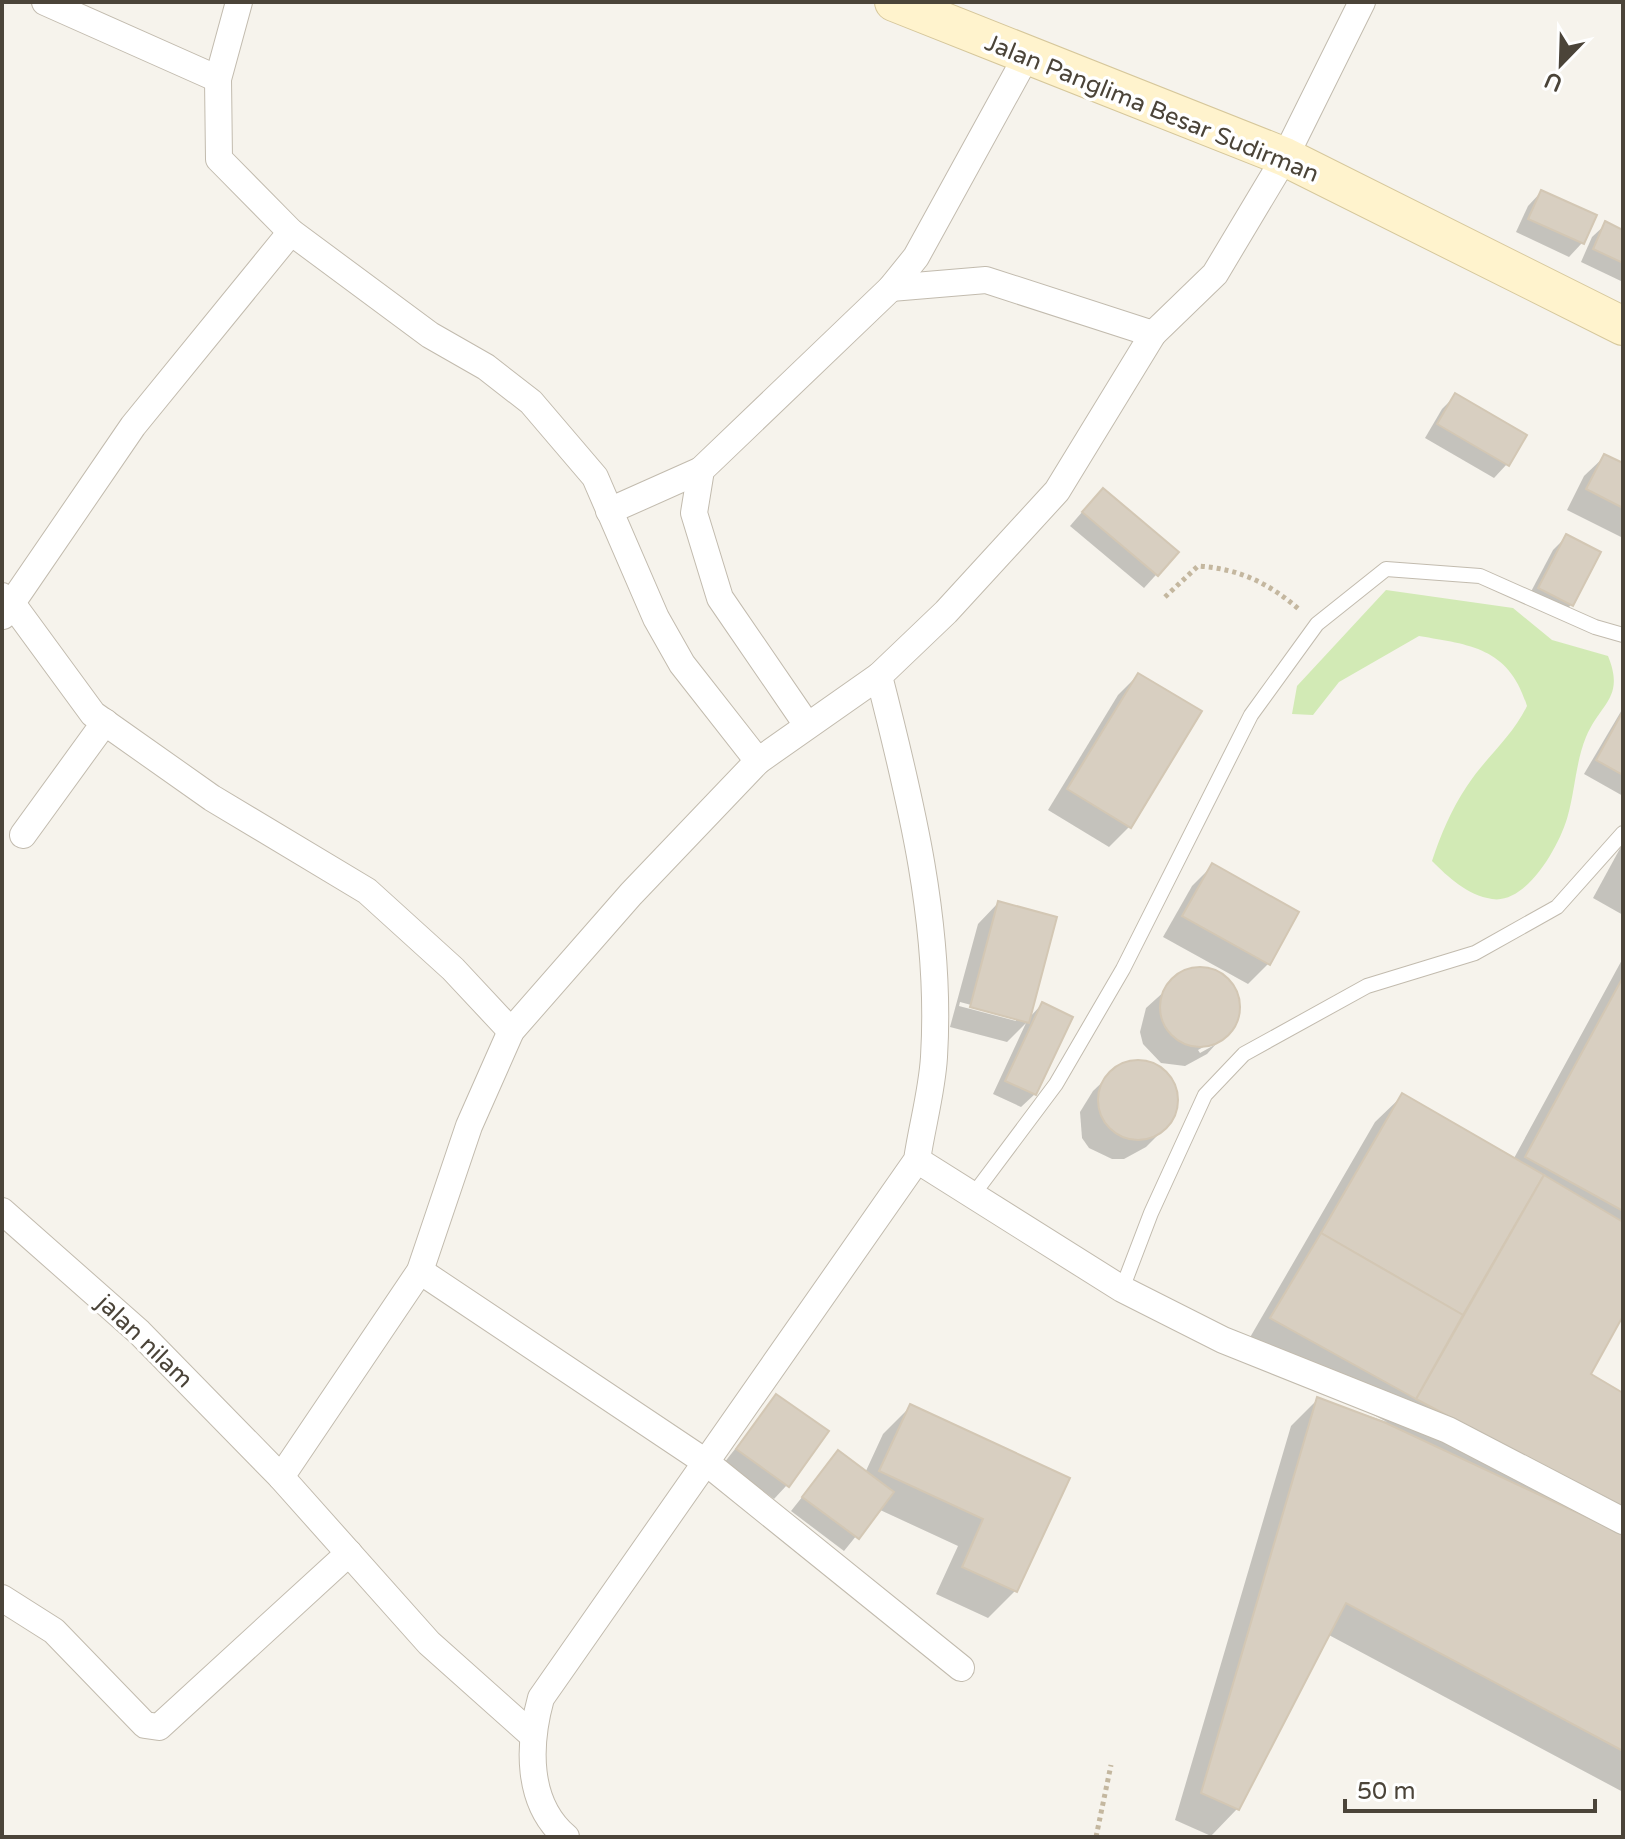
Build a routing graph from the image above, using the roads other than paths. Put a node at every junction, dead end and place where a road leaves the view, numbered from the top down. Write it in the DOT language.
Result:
graph roads {
  1 [pos="45,2"];
  2 [pos="239,2"];
  3 [pos="894,2"];
  4 [pos="1362,2"];
  5 [pos="1026,57"];
  6 [pos="218,79"];
  7 [pos="1285,157"];
  8 [pos="291,232"];
  9 [pos="891,288"];
  10 [pos="1623,326"];
  11 [pos="1153,334"];
  12 [pos="701,470"];
  13 [pos="609,511"];
  14 [pos="5,606"];
  15 [pos="1623,635"];
  16 [pos="879,676"];
  17 [pos="105,722"];
  18 [pos="807,725"];
  19 [pos="758,761"];
  20 [pos="1623,833"];
  21 [pos="23,835"];
  22 [pos="511,1031"];
  23 [pos="917,1160"];
  24 [pos="973,1195"];
  25 [pos="2,1211"];
  26 [pos="420,1271"];
  27 [pos="1122,1289"];
  28 [pos="707,1463"];
  29 [pos="281,1477"];
  30 [pos="1623,1521"];
  31 [pos="349,1553"];
  32 [pos="2,1598"];
  33 [pos="961,1668"];
  34 [pos="531,1734"];
  35 [pos="552,1832"];
  1 -- 6 [label="street"];
  2 -- 6 [label="street"];
  3 -- 5 [label="main road, Jalan Panglima Besar Sudirman"];
  4 -- 7 [label="street"];
  5 -- 7 [label="main road, Jalan Panglima Besar Sudirman"];
  5 -- 9 [label="street"];
  6 -- 8 [label="street"];
  7 -- 10 [label="main road, Jalan Panglima Besar Sudirman"];
  7 -- 11 [label="street"];
  8 -- 13 [label="street"];
  8 -- 14 [label="street"];
  9 -- 11 [label="street"];
  9 -- 12 [label="street"];
  11 -- 16 [label="street"];
  12 -- 13 [label="street"];
  12 -- 18 [label="street"];
  13 -- 19 [label="street"];
  14 -- 17 [label="street"];
  15 -- 24 [label="lane"];
  16 -- 18 [label="street"];
  16 -- 23 [label="street"];
  17 -- 21 [label="street"];
  17 -- 22 [label="street"];
  18 -- 19 [label="street"];
  19 -- 22 [label="street"];
  20 -- 27 [label="lane"];
  22 -- 26 [label="street"];
  23 -- 24 [label="street"];
  23 -- 28 [label="street"];
  24 -- 27 [label="street"];
  25 -- 29 [label="street, jalan nilam"];
  26 -- 28 [label="street"];
  26 -- 29 [label="street"];
  27 -- 30 [label="street"];
  28 -- 33 [label="street"];
  28 -- 34 [label="street"];
  29 -- 31 [label="street, jalan nilam"];
  31 -- 32 [label="street"];
  31 -- 34 [label="street, jalan nilam"];
  34 -- 35 [label="street"];
}
